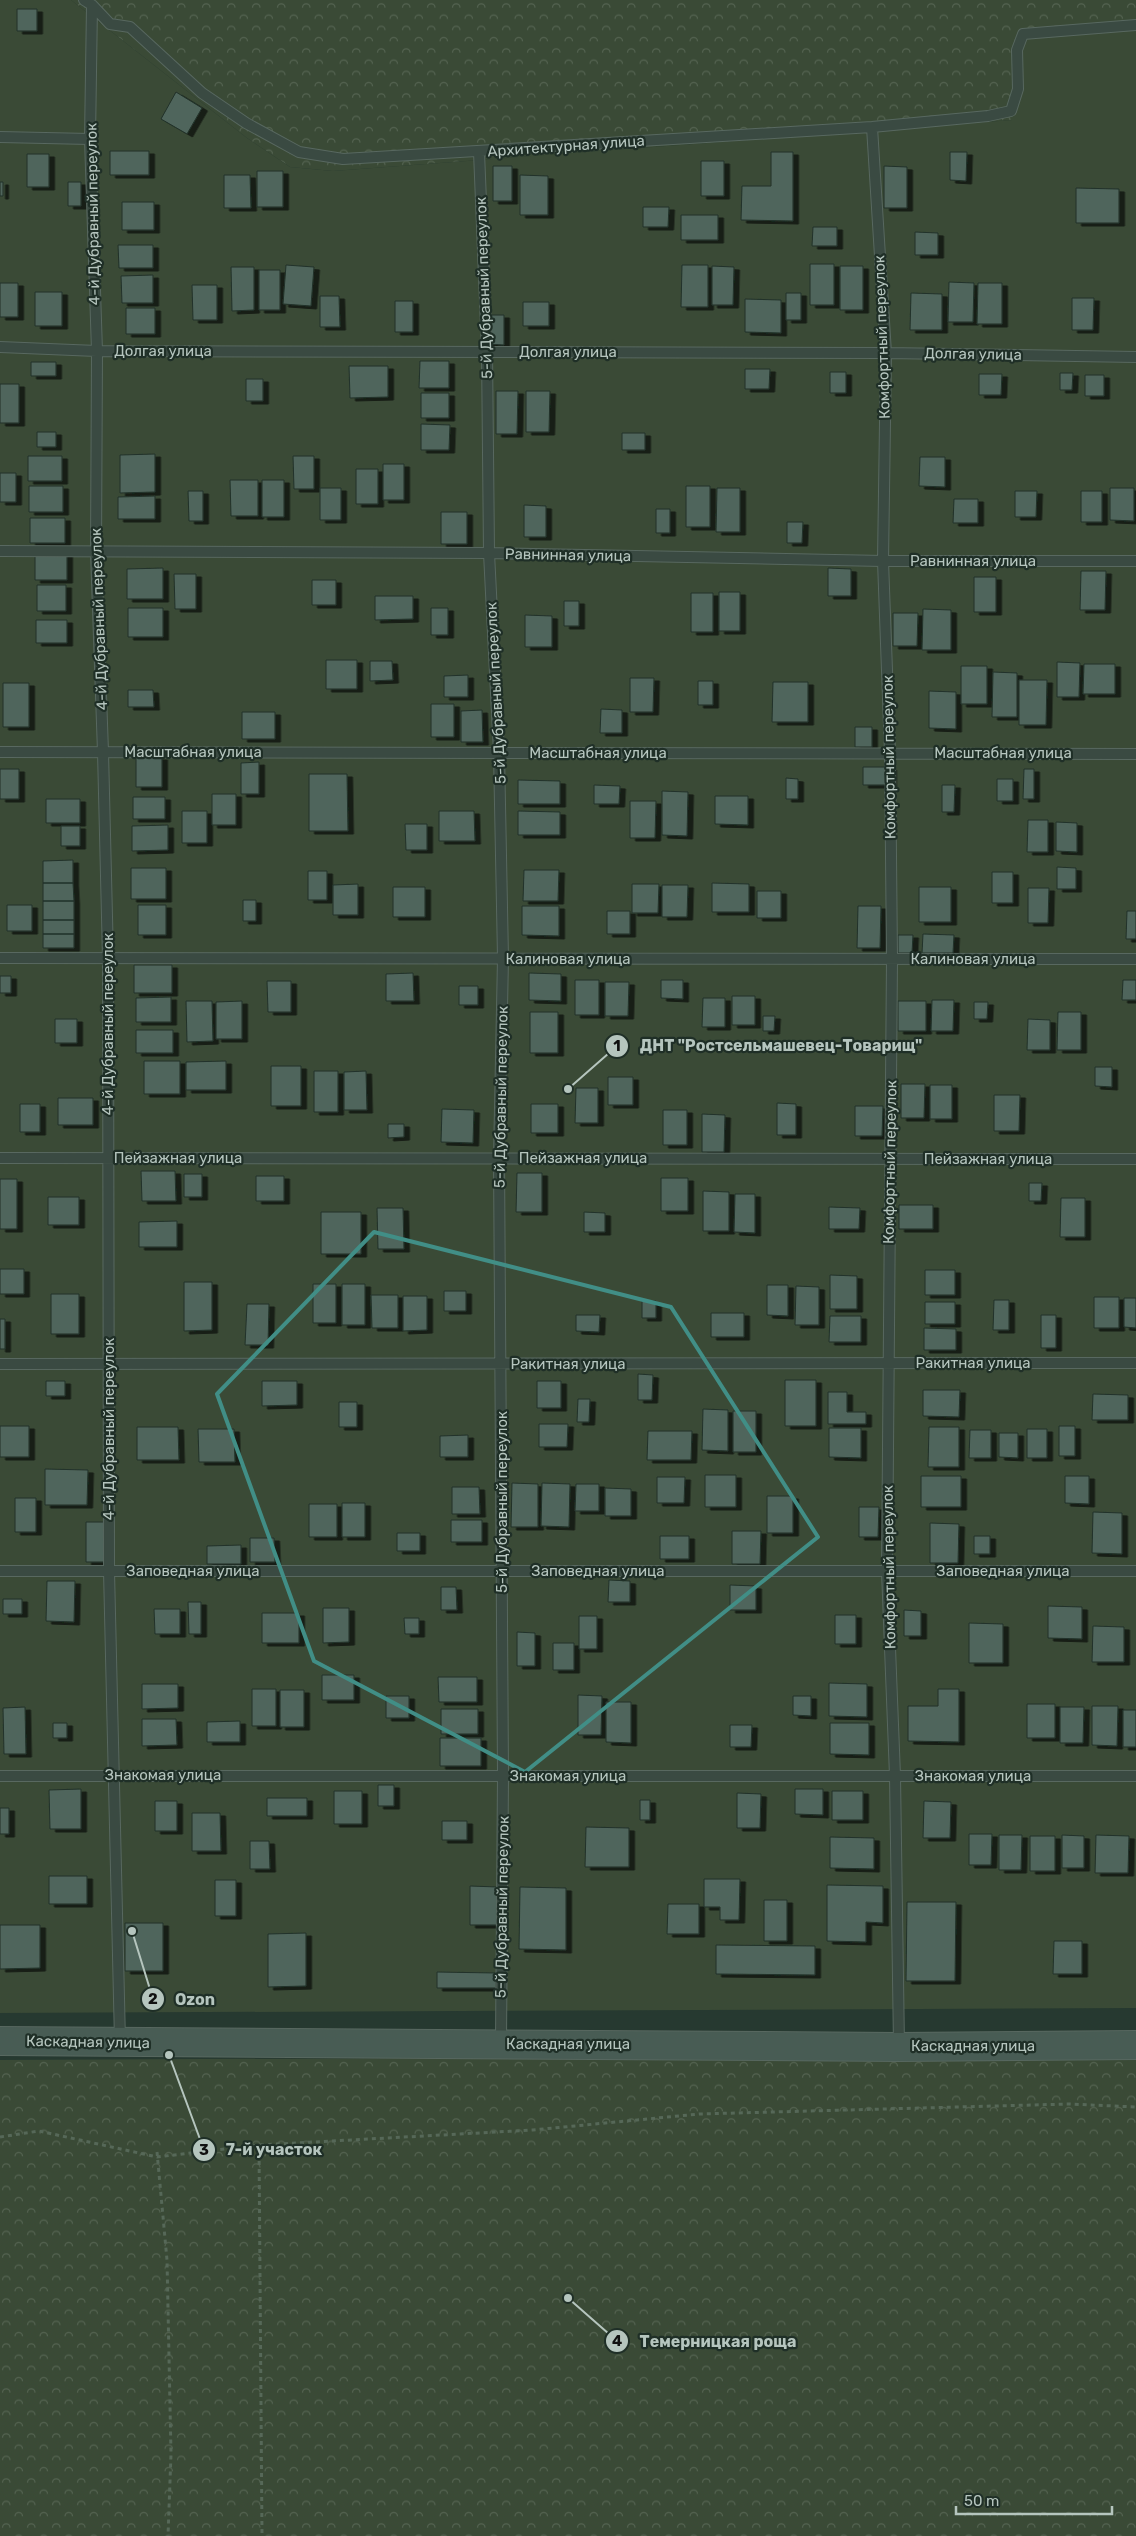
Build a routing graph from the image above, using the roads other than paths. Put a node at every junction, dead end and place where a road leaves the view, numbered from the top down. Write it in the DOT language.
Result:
graph roads {
  1 [pos="88,2"];
  2 [pos="1136,25"];
  3 [pos="872,127"];
  4 [pos="0,137"];
  5 [pos="90,139"];
  6 [pos="479,152"];
  7 [pos="0,346"];
  8 [pos="97,351"];
  9 [pos="486,352"];
  10 [pos="886,353"];
  11 [pos="1136,357"];
  12 [pos="0,551"];
  13 [pos="96,552"];
  14 [pos="489,553"];
  15 [pos="883,562"];
  16 [pos="1136,562"];
  17 [pos="0,752"];
  18 [pos="103,752"];
  19 [pos="499,753"];
  20 [pos="890,753"];
  21 [pos="1136,754"];
  22 [pos="0,958"];
  23 [pos="108,958"];
  24 [pos="503,958"];
  25 [pos="892,959"];
  26 [pos="1136,959"];
  27 [pos="0,1158"];
  28 [pos="108,1158"];
  29 [pos="499,1158"];
  30 [pos="890,1159"];
  31 [pos="1136,1159"];
  32 [pos="1136,1363"];
  33 [pos="0,1364"];
  34 [pos="110,1364"];
  35 [pos="501,1364"];
  36 [pos="888,1364"];
  37 [pos="0,1571"];
  38 [pos="109,1571"];
  39 [pos="502,1571"];
  40 [pos="887,1571"];
  41 [pos="1136,1571"];
  42 [pos="113,1775"];
  43 [pos="0,1776"];
  44 [pos="503,1776"];
  45 [pos="895,1776"];
  46 [pos="1136,1776"];
  47 [pos="0,2041"];
  48 [pos="120,2043"];
  49 [pos="501,2044"];
  50 [pos="1136,2045"];
  51 [pos="899,2047"];
  1 -- 5 [label="lane, 4-й Дубравный переулок"];
  1 -- 6 [label="lane, Архитектурная улица"];
  2 -- 3 [label="lane, Архитектурная улица"];
  3 -- 6 [label="lane, Архитектурная улица"];
  3 -- 10 [label="lane, Комфортный переулок"];
  4 -- 5 [label="lane"];
  5 -- 8 [label="lane, 4-й Дубравный переулок"];
  6 -- 9 [label="lane, 5-й Дубравный переулок"];
  7 -- 8 [label="lane, Долгая улица"];
  8 -- 9 [label="lane, Долгая улица"];
  8 -- 13 [label="lane, 4-й Дубравный переулок"];
  9 -- 10 [label="lane, Долгая улица"];
  9 -- 14 [label="lane, 5-й Дубравный переулок"];
  10 -- 11 [label="lane, Долгая улица"];
  10 -- 15 [label="lane, Комфортный переулок"];
  12 -- 13 [label="lane, Равнинная улица"];
  13 -- 14 [label="lane, Равнинная улица"];
  13 -- 18 [label="lane, 4-й Дубравный переулок"];
  14 -- 15 [label="lane, Равнинная улица"];
  14 -- 19 [label="lane, 5-й Дубравный переулок"];
  15 -- 16 [label="lane, Равнинная улица"];
  15 -- 20 [label="lane, Комфортный переулок"];
  17 -- 18 [label="lane, Масштабная улица"];
  18 -- 19 [label="lane, Масштабная улица"];
  18 -- 23 [label="lane, 4-й Дубравный переулок"];
  19 -- 20 [label="lane, Масштабная улица"];
  19 -- 24 [label="lane, 5-й Дубравный переулок"];
  20 -- 21 [label="lane, Масштабная улица"];
  20 -- 25 [label="lane, Комфортный переулок"];
  22 -- 23 [label="lane, Калиновая улица"];
  23 -- 24 [label="lane, Калиновая улица"];
  23 -- 28 [label="lane, 4-й Дубравный переулок"];
  24 -- 25 [label="lane, Калиновая улица"];
  24 -- 29 [label="lane, 5-й Дубравный переулок"];
  25 -- 26 [label="lane, Калиновая улица"];
  25 -- 30 [label="lane, Комфортный переулок"];
  27 -- 28 [label="lane, Пейзажная улица"];
  28 -- 29 [label="lane, Пейзажная улица"];
  28 -- 34 [label="lane, 4-й Дубравный переулок"];
  29 -- 30 [label="lane, Пейзажная улица"];
  29 -- 35 [label="lane, 5-й Дубравный переулок"];
  30 -- 31 [label="lane, Пейзажная улица"];
  30 -- 36 [label="lane, Комфортный переулок"];
  32 -- 36 [label="lane, Ракитная улица"];
  33 -- 34 [label="lane, Ракитная улица"];
  34 -- 35 [label="lane, Ракитная улица"];
  34 -- 38 [label="lane, 4-й Дубравный переулок"];
  35 -- 36 [label="lane, Ракитная улица"];
  35 -- 39 [label="lane, 5-й Дубравный переулок"];
  36 -- 40 [label="lane, Комфортный переулок"];
  37 -- 38 [label="lane, Заповедная улица"];
  38 -- 39 [label="lane, Заповедная улица"];
  38 -- 42 [label="lane, 4-й Дубравный переулок"];
  39 -- 40 [label="lane, Заповедная улица"];
  39 -- 44 [label="lane, 5-й Дубравный переулок"];
  40 -- 41 [label="lane, Заповедная улица"];
  40 -- 45 [label="lane, Комфортный переулок"];
  42 -- 43 [label="lane, Знакомая улица"];
  42 -- 44 [label="lane, Знакомая улица"];
  42 -- 48 [label="lane, 4-й Дубравный переулок"];
  44 -- 45 [label="lane, Знакомая улица"];
  44 -- 49 [label="lane, 5-й Дубравный переулок"];
  45 -- 46 [label="lane, Знакомая улица"];
  45 -- 51 [label="lane, Комфортный переулок"];
  47 -- 48 [label="street, Каскадная улица"];
  48 -- 49 [label="street, Каскадная улица"];
  49 -- 51 [label="street, Каскадная улица"];
  50 -- 51 [label="street, Каскадная улица"];
}
